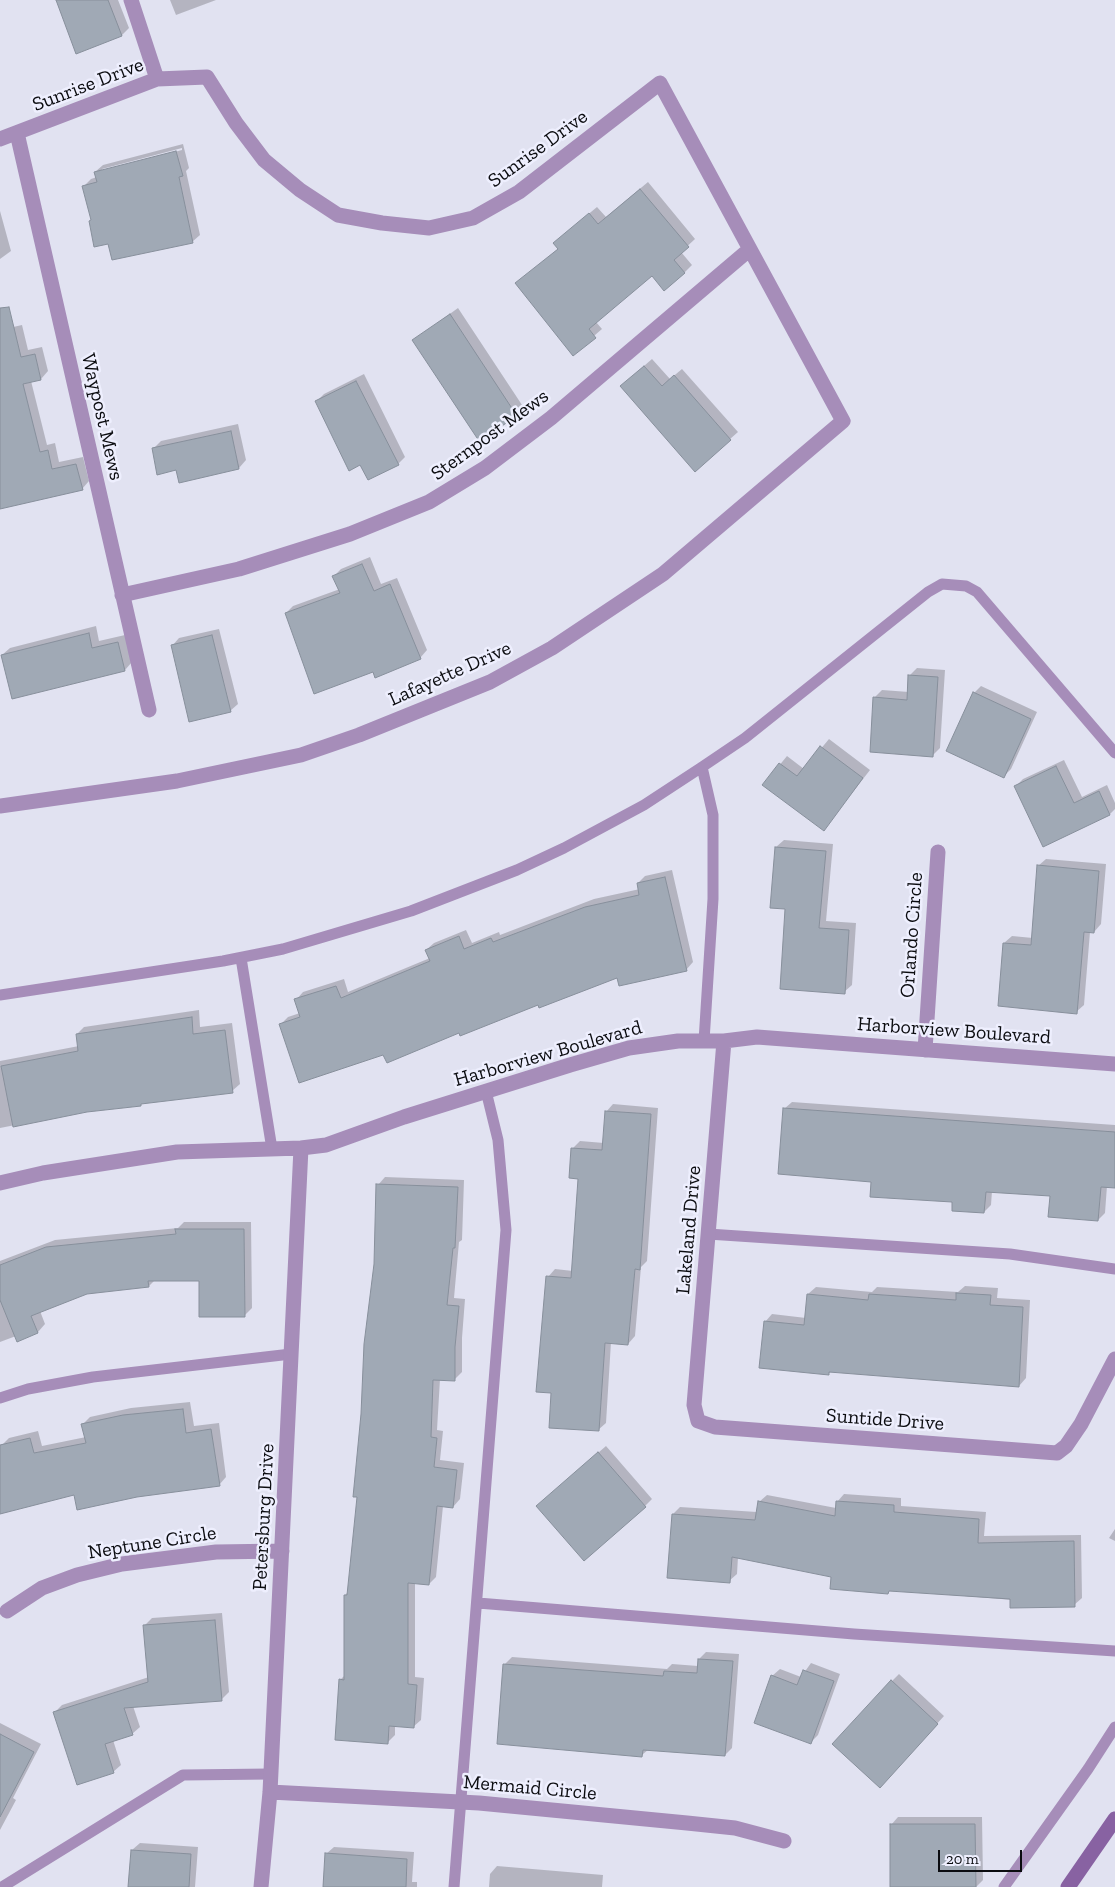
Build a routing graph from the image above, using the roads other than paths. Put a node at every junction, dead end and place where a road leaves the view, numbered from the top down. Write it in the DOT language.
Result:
graph roads {
  1 [pos="131,0"];
  2 [pos="157,79"];
  3 [pos="17,133"];
  4 [pos="0,140"];
  5 [pos="750,249"];
  6 [pos="843,421"];
  7 [pos="122,595"];
  8 [pos="149,710"];
  9 [pos="1115,753"];
  10 [pos="702,767"];
  11 [pos="0,806"];
  12 [pos="938,852"];
  13 [pos="241,958"];
  14 [pos="0,995"];
  15 [pos="704,1041"];
  16 [pos="724,1041"];
  17 [pos="925,1050"];
  18 [pos="1115,1064"];
  19 [pos="486,1091"];
  20 [pos="301,1148"];
  21 [pos="272,1149"];
  22 [pos="0,1183"];
  23 [pos="708,1234"];
  24 [pos="1115,1269"];
  25 [pos="291,1354"];
  26 [pos="1115,1359"];
  27 [pos="0,1398"];
  28 [pos="698,1421"];
  29 [pos="282,1551"];
  30 [pos="478,1603"];
  31 [pos="7,1611"];
  32 [pos="1115,1651"];
  33 [pos="1115,1727"];
  34 [pos="270,1774"];
  35 [pos="270,1792"];
  36 [pos="460,1802"];
  37 [pos="1115,1819"];
  38 [pos="784,1841"];
  39 [pos="2,1887"];
  40 [pos="261,1887"];
  41 [pos="454,1887"];
  42 [pos="1004,1887"];
  43 [pos="1068,1887"];
  1 -- 2 [label="street"];
  2 -- 3 [label="street, Sunrise Drive"];
  2 -- 5 [label="street, Sunrise Drive"];
  3 -- 4 [label="street, Sunrise Drive"];
  3 -- 7 [label="street, Waypost Mews"];
  5 -- 6 [label="street, Sunrise Drive"];
  5 -- 7 [label="street, Sternpost Mews"];
  6 -- 11 [label="street, Lafayette Drive"];
  7 -- 8 [label="street, Waypost Mews"];
  9 -- 10 [label="lane"];
  10 -- 13 [label="lane"];
  10 -- 15 [label="lane"];
  12 -- 17 [label="street, Orlando Circle"];
  13 -- 14 [label="lane"];
  13 -- 21 [label="lane"];
  15 -- 16 [label="street, Harborview Boulevard"];
  15 -- 19 [label="street, Harborview Boulevard"];
  16 -- 17 [label="street, Harborview Boulevard"];
  16 -- 23 [label="street, Lakeland Drive"];
  17 -- 18 [label="street, Harborview Boulevard"];
  19 -- 20 [label="street, Harborview Boulevard"];
  19 -- 30 [label="lane"];
  20 -- 21 [label="street, Harborview Boulevard"];
  20 -- 25 [label="street, Petersburg Drive"];
  21 -- 22 [label="street, Harborview Boulevard"];
  23 -- 24 [label="lane"];
  23 -- 28 [label="street, Lakeland Drive"];
  25 -- 27 [label="lane"];
  25 -- 29 [label="street, Petersburg Drive"];
  26 -- 28 [label="street, Suntide Drive"];
  29 -- 31 [label="street, Neptune Circle"];
  29 -- 34 [label="street, Petersburg Drive"];
  30 -- 32 [label="lane"];
  30 -- 36 [label="lane"];
  33 -- 42 [label="lane"];
  34 -- 35 [label="street, Petersburg Drive"];
  34 -- 39 [label="lane"];
  35 -- 36 [label="street, Mermaid Circle"];
  35 -- 40 [label="street, Petersburg Drive"];
  36 -- 38 [label="street, Mermaid Circle"];
  36 -- 41 [label="lane"];
  37 -- 43 [label="main road"];
}
